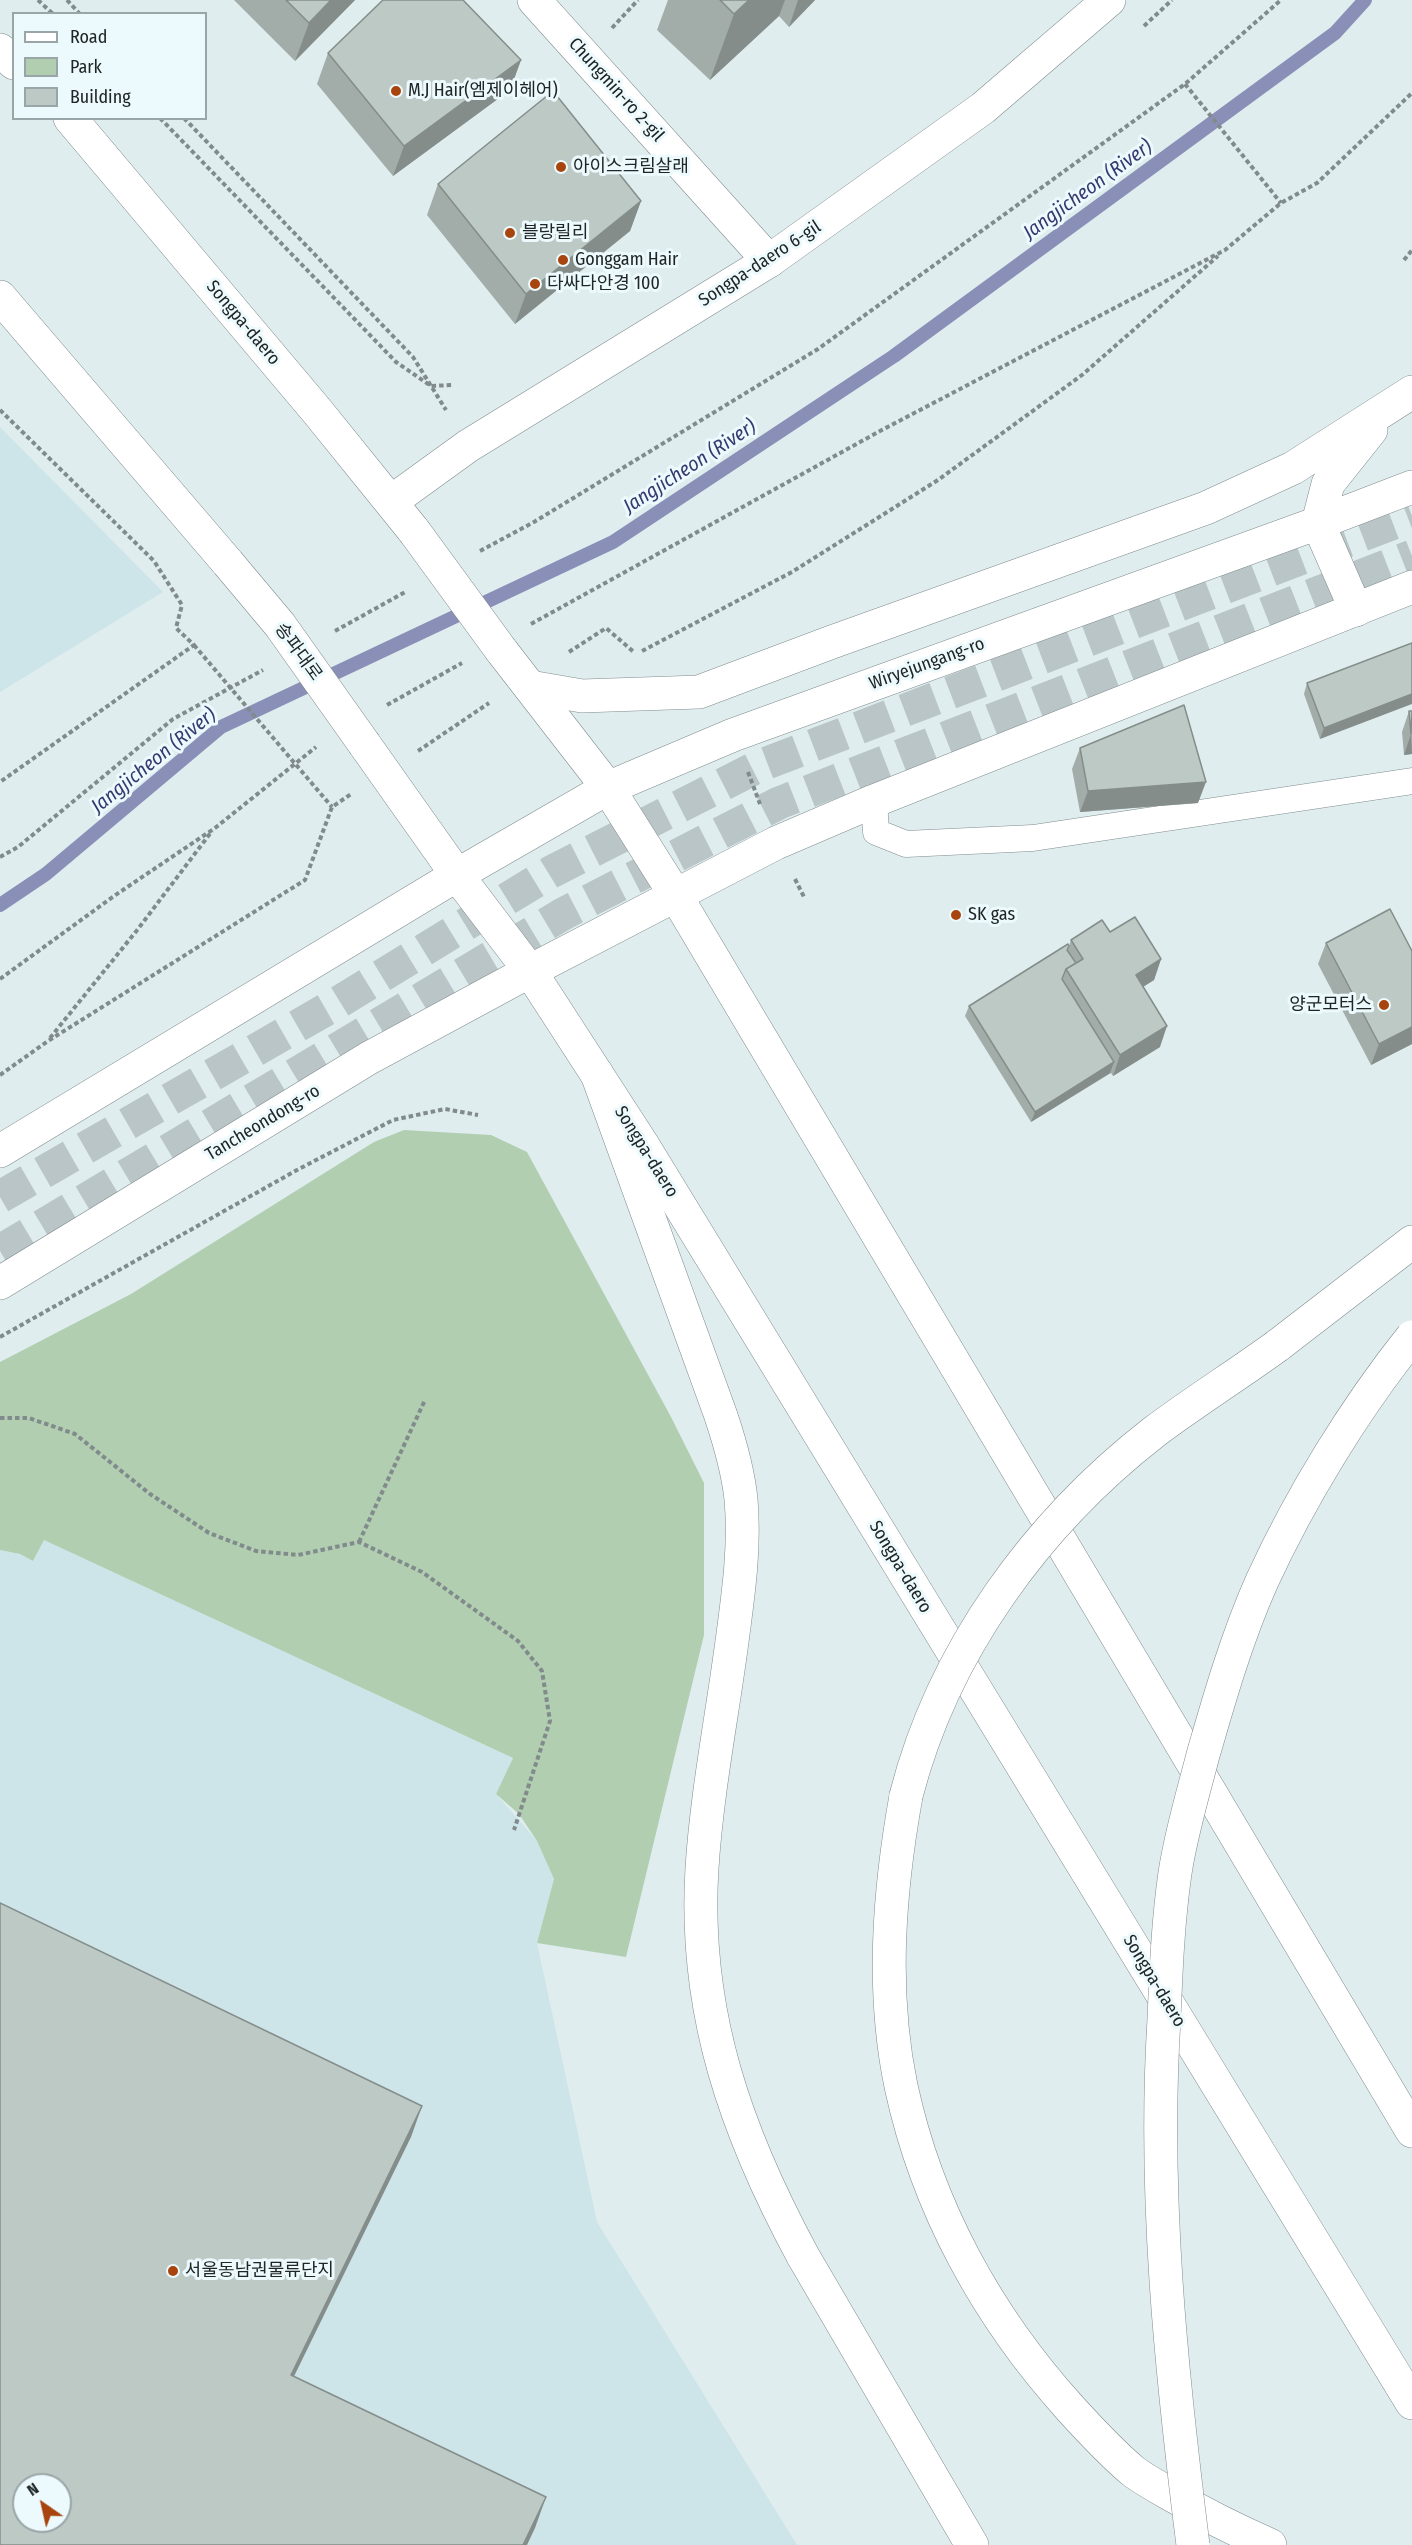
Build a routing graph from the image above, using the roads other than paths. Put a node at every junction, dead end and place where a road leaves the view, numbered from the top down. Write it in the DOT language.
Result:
graph roads {
  1 [pos="534,0"];
  2 [pos="1109,0"];
  3 [pos="0,50"];
  4 [pos="12,61"];
  5 [pos="72,120"];
  6 [pos="770,261"];
  7 [pos="0,297"];
  8 [pos="1399,401"];
  9 [pos="1412,487"];
  10 [pos="392,501"];
  11 [pos="1318,523"];
  12 [pos="1412,587"];
  13 [pos="1356,610"];
  14 [pos="527,683"];
  15 [pos="365,745"];
  16 [pos="1412,781"];
  17 [pos="608,788"];
  18 [pos="874,801"];
  19 [pos="457,875"];
  20 [pos="676,896"];
  21 [pos="530,971"];
  22 [pos="597,1074"];
  23 [pos="0,1151"];
  24 [pos="1412,1242"];
  25 [pos="0,1284"];
  26 [pos="1412,1337"];
  27 [pos="1412,2131"];
  28 [pos="1412,2403"];
  29 [pos="972,2545"];
  30 [pos="1193,2545"];
  31 [pos="1270,2545"];
  1 -- 6 [label="main road, Chungmin-ro 2-gil"];
  2 -- 6 [label="main road, Songpa-daero 6-gil"];
  3 -- 4 [label="main road"];
  5 -- 10 [label="main road, Songpa-daero"];
  6 -- 10 [label="main road, Songpa-daero 6-gil"];
  7 -- 15 [label="main road, 송파대로, bridge"];
  8 -- 11 [label="main road"];
  8 -- 14 [label="main road"];
  9 -- 11 [label="main road, Wiryejungang-ro"];
  10 -- 14 [label="main road, Songpa-daero, bridge"];
  11 -- 13 [label="main road"];
  11 -- 17 [label="main road, Wiryejungang-ro"];
  12 -- 13 [label="main road"];
  13 -- 18 [label="main road"];
  14 -- 17 [label="main road"];
  15 -- 19 [label="main road, Songpa-daero"];
  16 -- 18 [label="lane"];
  17 -- 19 [label="main road, Wiryejungang-ro"];
  17 -- 20 [label="main road"];
  18 -- 20 [label="main road"];
  19 -- 21 [label="main road, Songpa-daero"];
  19 -- 23 [label="main road"];
  20 -- 21 [label="main road"];
  20 -- 27 [label="main road"];
  21 -- 22 [label="main road, Songpa-daero"];
  21 -- 25 [label="main road, Tancheondong-ro"];
  22 -- 28 [label="main road, Songpa-daero"];
  22 -- 29 [label="main road"];
  24 -- 31 [label="main road, bridge"];
  26 -- 30 [label="main road, bridge"];
}
